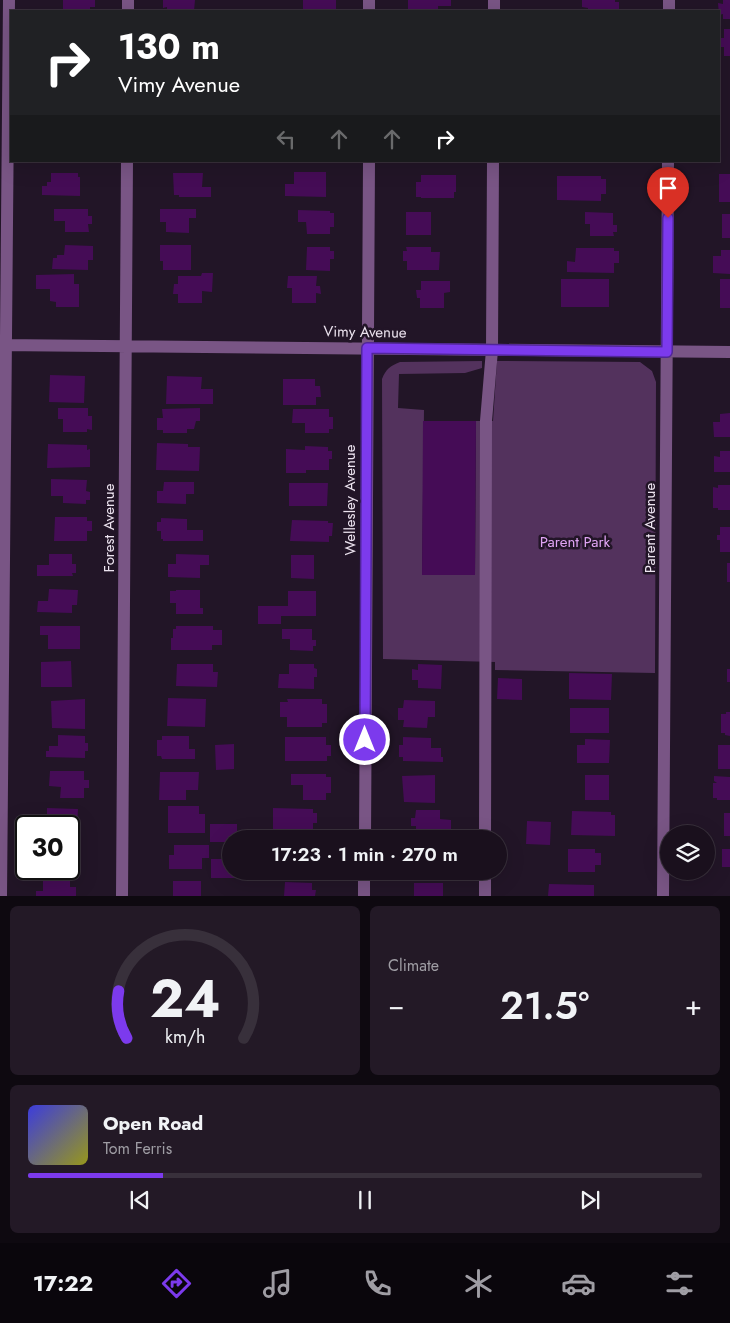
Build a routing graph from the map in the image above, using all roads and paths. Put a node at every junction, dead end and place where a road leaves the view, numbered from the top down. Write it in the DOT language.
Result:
graph roads {
  1 [pos="10,0"];
  2 [pos="127,162"];
  3 [pos="368,162"];
  4 [pos="493,162"];
  5 [pos="668,162"];
  6 [pos="3,345"];
  7 [pos="126,346"];
  8 [pos="367,348"];
  9 [pos="492,350"];
  10 [pos="667,352"];
  11 [pos="730,352"];
  12 [pos="364,830"];
  13 [pos="485,830"];
  14 [pos="364,880"];
  15 [pos="485,880"];
  16 [pos="1,896"];
  17 [pos="122,896"];
  18 [pos="364,896"];
  19 [pos="485,896"];
  20 [pos="663,896"];
  1 -- 6 [label="street"];
  2 -- 7 [label="street, Forest Avenue"];
  3 -- 8 [label="street, Wellesley Avenue"];
  4 -- 9 [label="street"];
  5 -- 10 [label="street, Parent Avenue"];
  6 -- 7 [label="street, Vimy Avenue"];
  6 -- 16 [label="street"];
  7 -- 8 [label="street, Vimy Avenue"];
  7 -- 17 [label="street, Forest Avenue"];
  8 -- 9 [label="street, Vimy Avenue"];
  8 -- 12 [label="street, Wellesley Avenue"];
  9 -- 10 [label="street, Vimy Avenue"];
  9 -- 13 [label="street"];
  10 -- 11 [label="street, Vimy Avenue"];
  10 -- 20 [label="street, Parent Avenue"];
  14 -- 18 [label="street"];
  15 -- 19 [label="street"];
}
